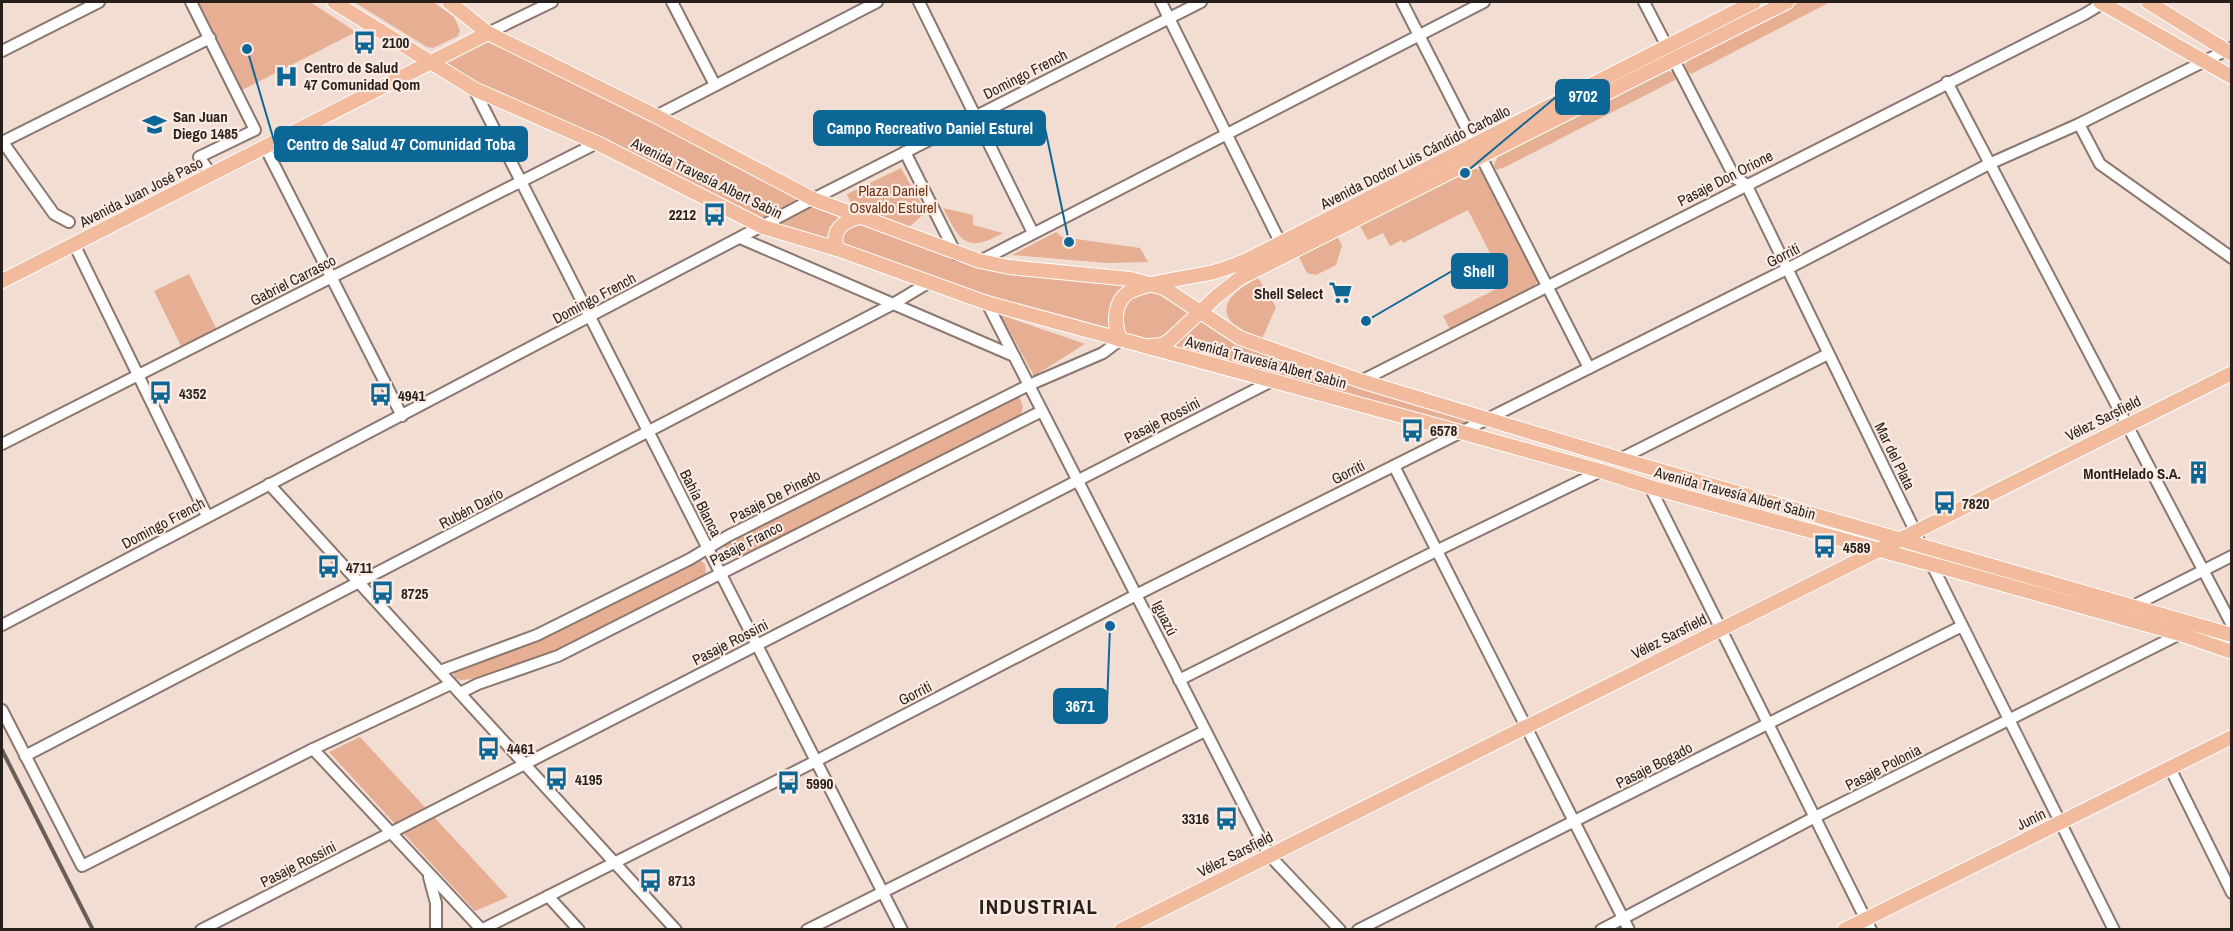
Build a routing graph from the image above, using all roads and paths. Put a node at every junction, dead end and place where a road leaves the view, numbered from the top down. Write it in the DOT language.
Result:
graph roads {
  1 [pos="99,2"];
  2 [pos="191,2"];
  3 [pos="334,2"];
  4 [pos="449,2"];
  5 [pos="552,2"];
  6 [pos="672,2"];
  7 [pos="877,2"];
  8 [pos="919,2"];
  9 [pos="1161,2"];
  10 [pos="1201,2"];
  11 [pos="1402,2"];
  12 [pos="1484,2"];
  13 [pos="1644,2"];
  14 [pos="1754,2"];
  15 [pos="1787,2"];
  16 [pos="2101,2"];
  17 [pos="2148,2"];
  18 [pos="1169,18"];
  19 [pos="488,33"];
  20 [pos="1419,35"];
  21 [pos="210,38"];
  22 [pos="1668,46"];
  23 [pos="2230,50"];
  24 [pos="2,51"];
  25 [pos="1675,59"];
  26 [pos="2205,62"];
  27 [pos="429,63"];
  28 [pos="2232,77"];
  29 [pos="1947,82"];
  30 [pos="715,85"];
  31 [pos="474,89"];
  32 [pos="656,116"];
  33 [pos="976,116"];
  34 [pos="2079,124"];
  35 [pos="1227,134"];
  36 [pos="2,141"];
  37 [pos="597,143"];
  38 [pos="265,147"];
  39 [pos="1479,150"];
  40 [pos="905,153"];
  41 [pos="1989,164"];
  42 [pos="211,174"];
  43 [pos="521,182"];
  44 [pos="1746,184"];
  45 [pos="813,199"];
  46 [pos="860,217"];
  47 [pos="69,222"];
  48 [pos="764,227"];
  49 [pos="1034,233"];
  50 [pos="740,238"];
  51 [pos="74,244"];
  52 [pos="837,249"];
  53 [pos="1284,250"];
  54 [pos="956,254"];
  55 [pos="2232,258"];
  56 [pos="980,261"];
  57 [pos="1787,270"];
  58 [pos="331,278"];
  59 [pos="2,281"];
  60 [pos="928,283"];
  61 [pos="1153,284"];
  62 [pos="1548,284"];
  63 [pos="1175,294"];
  64 [pos="987,303"];
  65 [pos="893,304"];
  66 [pos="1200,313"];
  67 [pos="590,317"];
  68 [pos="1177,333"];
  69 [pos="1120,340"];
  70 [pos="1142,345"];
  71 [pos="1828,354"];
  72 [pos="1014,356"];
  73 [pos="1589,368"];
  74 [pos="2232,373"];
  75 [pos="139,375"];
  76 [pos="1272,381"];
  77 [pos="1361,381"];
  78 [pos="1029,385"];
  79 [pos="1042,411"];
  80 [pos="402,416"];
  81 [pos="1487,419"];
  82 [pos="2126,425"];
  83 [pos="648,432"];
  84 [pos="1462,432"];
  85 [pos="2,444"];
  86 [pos="1620,459"];
  87 [pos="1394,466"];
  88 [pos="1601,471"];
  89 [pos="1077,480"];
  90 [pos="268,484"];
  91 [pos="1650,487"];
  92 [pos="207,516"];
  93 [pos="1915,532"];
  94 [pos="1900,540"];
  95 [pos="1922,545"];
  96 [pos="708,549"];
  97 [pos="1879,550"];
  98 [pos="1437,551"];
  99 [pos="2232,556"];
  100 [pos="1931,564"];
  101 [pos="2204,570"];
  102 [pos="720,573"];
  103 [pos="358,583"];
  104 [pos="1137,595"];
  105 [pos="2133,606"];
  106 [pos="2,625"];
  107 [pos="2232,625"];
  108 [pos="1962,626"];
  109 [pos="1721,628"];
  110 [pos="2180,634"];
  111 [pos="2232,635"];
  112 [pos="757,645"];
  113 [pos="2232,651"];
  114 [pos="440,672"];
  115 [pos="1179,680"];
  116 [pos="452,684"];
  117 [pos="460,693"];
  118 [pos="2,710"];
  119 [pos="2009,720"];
  120 [pos="1768,723"];
  121 [pos="1526,727"];
  122 [pos="1205,731"];
  123 [pos="2232,737"];
  124 [pos="313,749"];
  125 [pos="26,756"];
  126 [pos="816,761"];
  127 [pos="524,764"];
  128 [pos="2170,768"];
  129 [pos="1815,817"];
  130 [pos="1574,822"];
  131 [pos="2061,823"];
  132 [pos="390,833"];
  133 [pos="1269,855"];
  134 [pos="613,863"];
  135 [pos="428,874"];
  136 [pos="883,892"];
  137 [pos="2232,893"];
  138 [pos="548,896"];
  139 [pos="1623,918"];
  140 [pos="1868,924"];
  141 [pos="481,929"];
  142 [pos="201,930"];
  143 [pos="436,930"];
  144 [pos="579,930"];
  145 [pos="676,930"];
  146 [pos="807,930"];
  147 [pos="902,930"];
  148 [pos="1121,930"];
  149 [pos="1340,930"];
  150 [pos="1358,930"];
  151 [pos="1601,930"];
  152 [pos="1629,930"];
  153 [pos="1844,930"];
  154 [pos="2114,930"];
  1 -- 24 [label="street"];
  2 -- 21 [label="street"];
  3 -- 27 [label="main road, Avenida Travesía Albert Sabin"];
  4 -- 19 [label="main road, Avenida Travesía Albert Sabin"];
  5 -- 19 [label="street, Avenida Juan José Paso"];
  6 -- 30 [label="street"];
  7 -- 30 [label="street"];
  8 -- 33 [label="street"];
  9 -- 18 [label="street"];
  10 -- 18 [label="street, Domingo French"];
  11 -- 20 [label="street"];
  12 -- 20 [label="street"];
  13 -- 22 [label="street, Mar del Plata"];
  14 -- 22 [label="main road, Avenida Doctor Luis Cándido Carballo"];
  15 -- 25 [label="main road, Avenida Doctor Luis Cándido Carballo"];
  16 -- 26 [label="main road"];
  16 -- 29 [label="street, Pasaje Don Orione"];
  17 -- 23 [label="main road"];
  18 -- 33 [label="street, Domingo French"];
  18 -- 35 [label="street"];
  19 -- 27 [label="main road, Avenida Juan José Paso"];
  19 -- 32 [label="main road, Avenida Travesía Albert Sabin"];
  20 -- 35 [label="street"];
  20 -- 39 [label="street"];
  21 -- 36 [label="street"];
  21 -- 42 [label="street"];
  22 -- 25 [label="street, Mar del Plata"];
  22 -- 39 [label="main road, Avenida Doctor Luis Cándido Carballo"];
  23 -- 26 [label="street, Gorriti"];
  25 -- 39 [label="main road, Avenida Doctor Luis Cándido Carballo"];
  25 -- 44 [label="street, Mar del Plata"];
  26 -- 28 [label="main road"];
  26 -- 34 [label="street, Gorriti"];
  27 -- 31 [label="main road, Avenida Travesía Albert Sabin"];
  27 -- 38 [label="main road, Avenida Juan José Paso"];
  29 -- 41 [label="street"];
  29 -- 44 [label="street, Pasaje Don Orione"];
  30 -- 32 [label="street"];
  31 -- 37 [label="main road, Avenida Travesía Albert Sabin"];
  31 -- 43 [label="street, Bahía Blanca"];
  32 -- 45 [label="main road, Avenida Travesía Albert Sabin"];
  33 -- 40 [label="street, Domingo French"];
  33 -- 49 [label="street"];
  34 -- 41 [label="street, Gorriti"];
  34 -- 55 [label="street"];
  35 -- 49 [label="street"];
  35 -- 53 [label="street"];
  36 -- 47 [label="street"];
  37 -- 43 [label="street, Gabriel Carrasco"];
  37 -- 48 [label="main road, Avenida Travesía Albert Sabin"];
  38 -- 42 [label="main road, Avenida Juan José Paso"];
  38 -- 58 [label="street"];
  39 -- 53 [label="main road, Avenida Doctor Luis Cándido Carballo"];
  39 -- 62 [label="street"];
  40 -- 45 [label="street, Domingo French"];
  40 -- 54 [label="street"];
  41 -- 57 [label="street, Gorriti"];
  41 -- 82 [label="street"];
  42 -- 51 [label="main road, Avenida Juan José Paso"];
  43 -- 58 [label="street, Gabriel Carrasco"];
  43 -- 67 [label="street, Bahía Blanca"];
  44 -- 57 [label="street, Mar del Plata"];
  44 -- 62 [label="street, Pasaje Don Orione"];
  45 -- 46 [label="main road, Avenida Travesía Albert Sabin"];
  45 -- 48 [label="street, Domingo French"];
  46 -- 52 [label="main road"];
  46 -- 54 [label="main road, Avenida Travesía Albert Sabin"];
  48 -- 50 [label="street, Domingo French"];
  48 -- 52 [label="main road, Avenida Travesía Albert Sabin"];
  49 -- 56 [label="street"];
  50 -- 65 [label="street"];
  50 -- 67 [label="street, Domingo French"];
  51 -- 59 [label="main road, Avenida Juan José Paso"];
  51 -- 75 [label="street"];
  52 -- 60 [label="main road, Avenida Travesía Albert Sabin"];
  53 -- 61 [label="main road, Avenida Doctor Luis Cándido Carballo"];
  53 -- 66 [label="main road, Avenida Doctor Luis Cándido Carballo"];
  54 -- 56 [label="main road, Avenida Travesía Albert Sabin"];
  56 -- 61 [label="main road, Avenida Travesía Albert Sabin"];
  57 -- 71 [label="street, Mar del Plata"];
  57 -- 73 [label="street, Gorriti"];
  58 -- 75 [label="street, Gabriel Carrasco"];
  58 -- 80 [label="street"];
  60 -- 64 [label="main road, Avenida Travesía Albert Sabin"];
  60 -- 65 [label="street, Rubén Darío"];
  61 -- 63 [label="main road, Avenida Travesía Albert Sabin"];
  61 -- 69 [label="main road, Avenida Doctor Luis Cándido Carballo"];
  62 -- 73 [label="street"];
  62 -- 77 [label="street, Pasaje Don Orione"];
  63 -- 66 [label="main road, Avenida Travesía Albert Sabin"];
  63 -- 68 [label="main road"];
  64 -- 69 [label="main road, Avenida Travesía Albert Sabin"];
  64 -- 72 [label="street, Iguazú"];
  65 -- 72 [label="street"];
  65 -- 83 [label="street, Rubén Darío"];
  66 -- 68 [label="main road, Avenida Doctor Luis Cándido Carballo"];
  66 -- 77 [label="main road, Avenida Travesía Albert Sabin"];
  67 -- 80 [label="street, Domingo French"];
  67 -- 83 [label="street, Bahía Blanca"];
  68 -- 70 [label="main road, Avenida Doctor Luis Cándido Carballo"];
  69 -- 70 [label="main road, Avenida Travesía Albert Sabin"];
  69 -- 78 [label="street, Pasaje De Pinedo"];
  70 -- 76 [label="main road, Avenida Travesía Albert Sabin"];
  71 -- 86 [label="street"];
  71 -- 93 [label="street, Mar del Plata"];
  72 -- 78 [label="street, Iguazú"];
  73 -- 81 [label="street, Gorriti"];
  74 -- 82 [label="main road, Vélez Sarsfield"];
  75 -- 85 [label="street, Gabriel Carrasco"];
  75 -- 92 [label="street"];
  76 -- 84 [label="main road, Avenida Travesía Albert Sabin"];
  76 -- 89 [label="street, Pasaje Rossini"];
  77 -- 81 [label="main road, Avenida Travesía Albert Sabin"];
  78 -- 79 [label="street, Iguazú"];
  78 -- 96 [label="street, Pasaje De Pinedo"];
  79 -- 89 [label="street, Iguazú"];
  79 -- 102 [label="street, Pasaje Franco"];
  80 -- 90 [label="street, Domingo French"];
  81 -- 84 [label="street, Gorriti"];
  81 -- 86 [label="main road, Avenida Travesía Albert Sabin"];
  82 -- 93 [label="main road, Vélez Sarsfield"];
  82 -- 101 [label="street"];
  83 -- 96 [label="street, Bahía Blanca"];
  83 -- 103 [label="street, Rubén Darío"];
  84 -- 87 [label="street, Gorriti"];
  84 -- 88 [label="main road, Avenida Travesía Albert Sabin"];
  86 -- 94 [label="main road, Avenida Travesía Albert Sabin"];
  87 -- 98 [label="street"];
  87 -- 104 [label="street, Gorriti"];
  88 -- 91 [label="main road, Avenida Travesía Albert Sabin"];
  88 -- 98 [label="street"];
  89 -- 104 [label="street, Iguazú"];
  89 -- 112 [label="street, Pasaje Rossini"];
  90 -- 92 [label="street, Domingo French"];
  90 -- 103 [label="street"];
  91 -- 97 [label="main road, Avenida Travesía Albert Sabin"];
  91 -- 109 [label="street"];
  92 -- 106 [label="street, Domingo French"];
  93 -- 94 [label="main road, Vélez Sarsfield"];
  93 -- 95 [label="street, Mar del Plata"];
  94 -- 95 [label="main road, Avenida Travesía Albert Sabin"];
  94 -- 97 [label="main road, Vélez Sarsfield"];
  95 -- 100 [label="street, Mar del Plata"];
  95 -- 105 [label="main road, Avenida Travesía Albert Sabin"];
  96 -- 102 [label="street, Bahía Blanca"];
  96 -- 114 [label="street, Pasaje De Pinedo"];
  97 -- 100 [label="main road, Avenida Travesía Albert Sabin"];
  97 -- 109 [label="main road, Vélez Sarsfield"];
  98 -- 115 [label="street"];
  98 -- 121 [label="street"];
  99 -- 101 [label="street"];
  100 -- 108 [label="street, Mar del Plata"];
  100 -- 110 [label="main road, Avenida Travesía Albert Sabin"];
  101 -- 105 [label="street"];
  101 -- 107 [label="street"];
  102 -- 112 [label="street, Bahía Blanca"];
  102 -- 117 [label="street, Pasaje Franco"];
  103 -- 114 [label="street"];
  103 -- 125 [label="street, Rubén Darío"];
  104 -- 115 [label="street, Iguazú"];
  104 -- 126 [label="street, Gorriti"];
  105 -- 111 [label="main road, Avenida Travesía Albert Sabin"];
  108 -- 119 [label="street, Mar del Plata"];
  108 -- 120 [label="street, Pasaje Bogado"];
  109 -- 120 [label="street"];
  109 -- 121 [label="main road, Vélez Sarsfield"];
  110 -- 113 [label="main road, Avenida Travesía Albert Sabin"];
  110 -- 119 [label="street, Pasaje Polonia"];
  112 -- 126 [label="street, Bahía Blanca"];
  112 -- 127 [label="street, Pasaje Rossini"];
  114 -- 116 [label="street"];
  115 -- 122 [label="street, Iguazú"];
  116 -- 117 [label="street"];
  116 -- 124 [label="street"];
  117 -- 127 [label="street"];
  118 -- 125 [label="street"];
  119 -- 129 [label="street, Pasaje Polonia"];
  119 -- 131 [label="street, Mar del Plata"];
  120 -- 129 [label="street"];
  120 -- 130 [label="street, Pasaje Bogado"];
  121 -- 130 [label="street"];
  121 -- 133 [label="main road, Vélez Sarsfield"];
  122 -- 133 [label="street, Iguazú"];
  122 -- 136 [label="street"];
  123 -- 128 [label="main road, Junín"];
  124 -- 125 [label="street"];
  124 -- 132 [label="street"];
  126 -- 134 [label="street, Gorriti"];
  126 -- 136 [label="street, Bahía Blanca"];
  127 -- 132 [label="street, Pasaje Rossini"];
  127 -- 134 [label="street"];
  128 -- 131 [label="main road, Junín"];
  128 -- 137 [label="street"];
  129 -- 139 [label="street, Pasaje Polonia"];
  129 -- 140 [label="street"];
  130 -- 139 [label="street"];
  130 -- 150 [label="street, Pasaje Bogado"];
  131 -- 140 [label="main road, Junín"];
  131 -- 154 [label="street, Mar del Plata"];
  132 -- 135 [label="street"];
  132 -- 142 [label="street, Pasaje Rossini"];
  133 -- 148 [label="main road, Vélez Sarsfield"];
  133 -- 149 [label="street, Iguazú"];
  134 -- 138 [label="street, Gorriti"];
  134 -- 145 [label="street"];
  135 -- 141 [label="street"];
  135 -- 143 [label="street"];
  136 -- 146 [label="street"];
  136 -- 147 [label="street, Bahía Blanca"];
  138 -- 141 [label="street, Gorriti"];
  138 -- 144 [label="street"];
  139 -- 151 [label="street, Pasaje Polonia"];
  139 -- 152 [label="street"];
  140 -- 153 [label="main road, Junín"];
}
